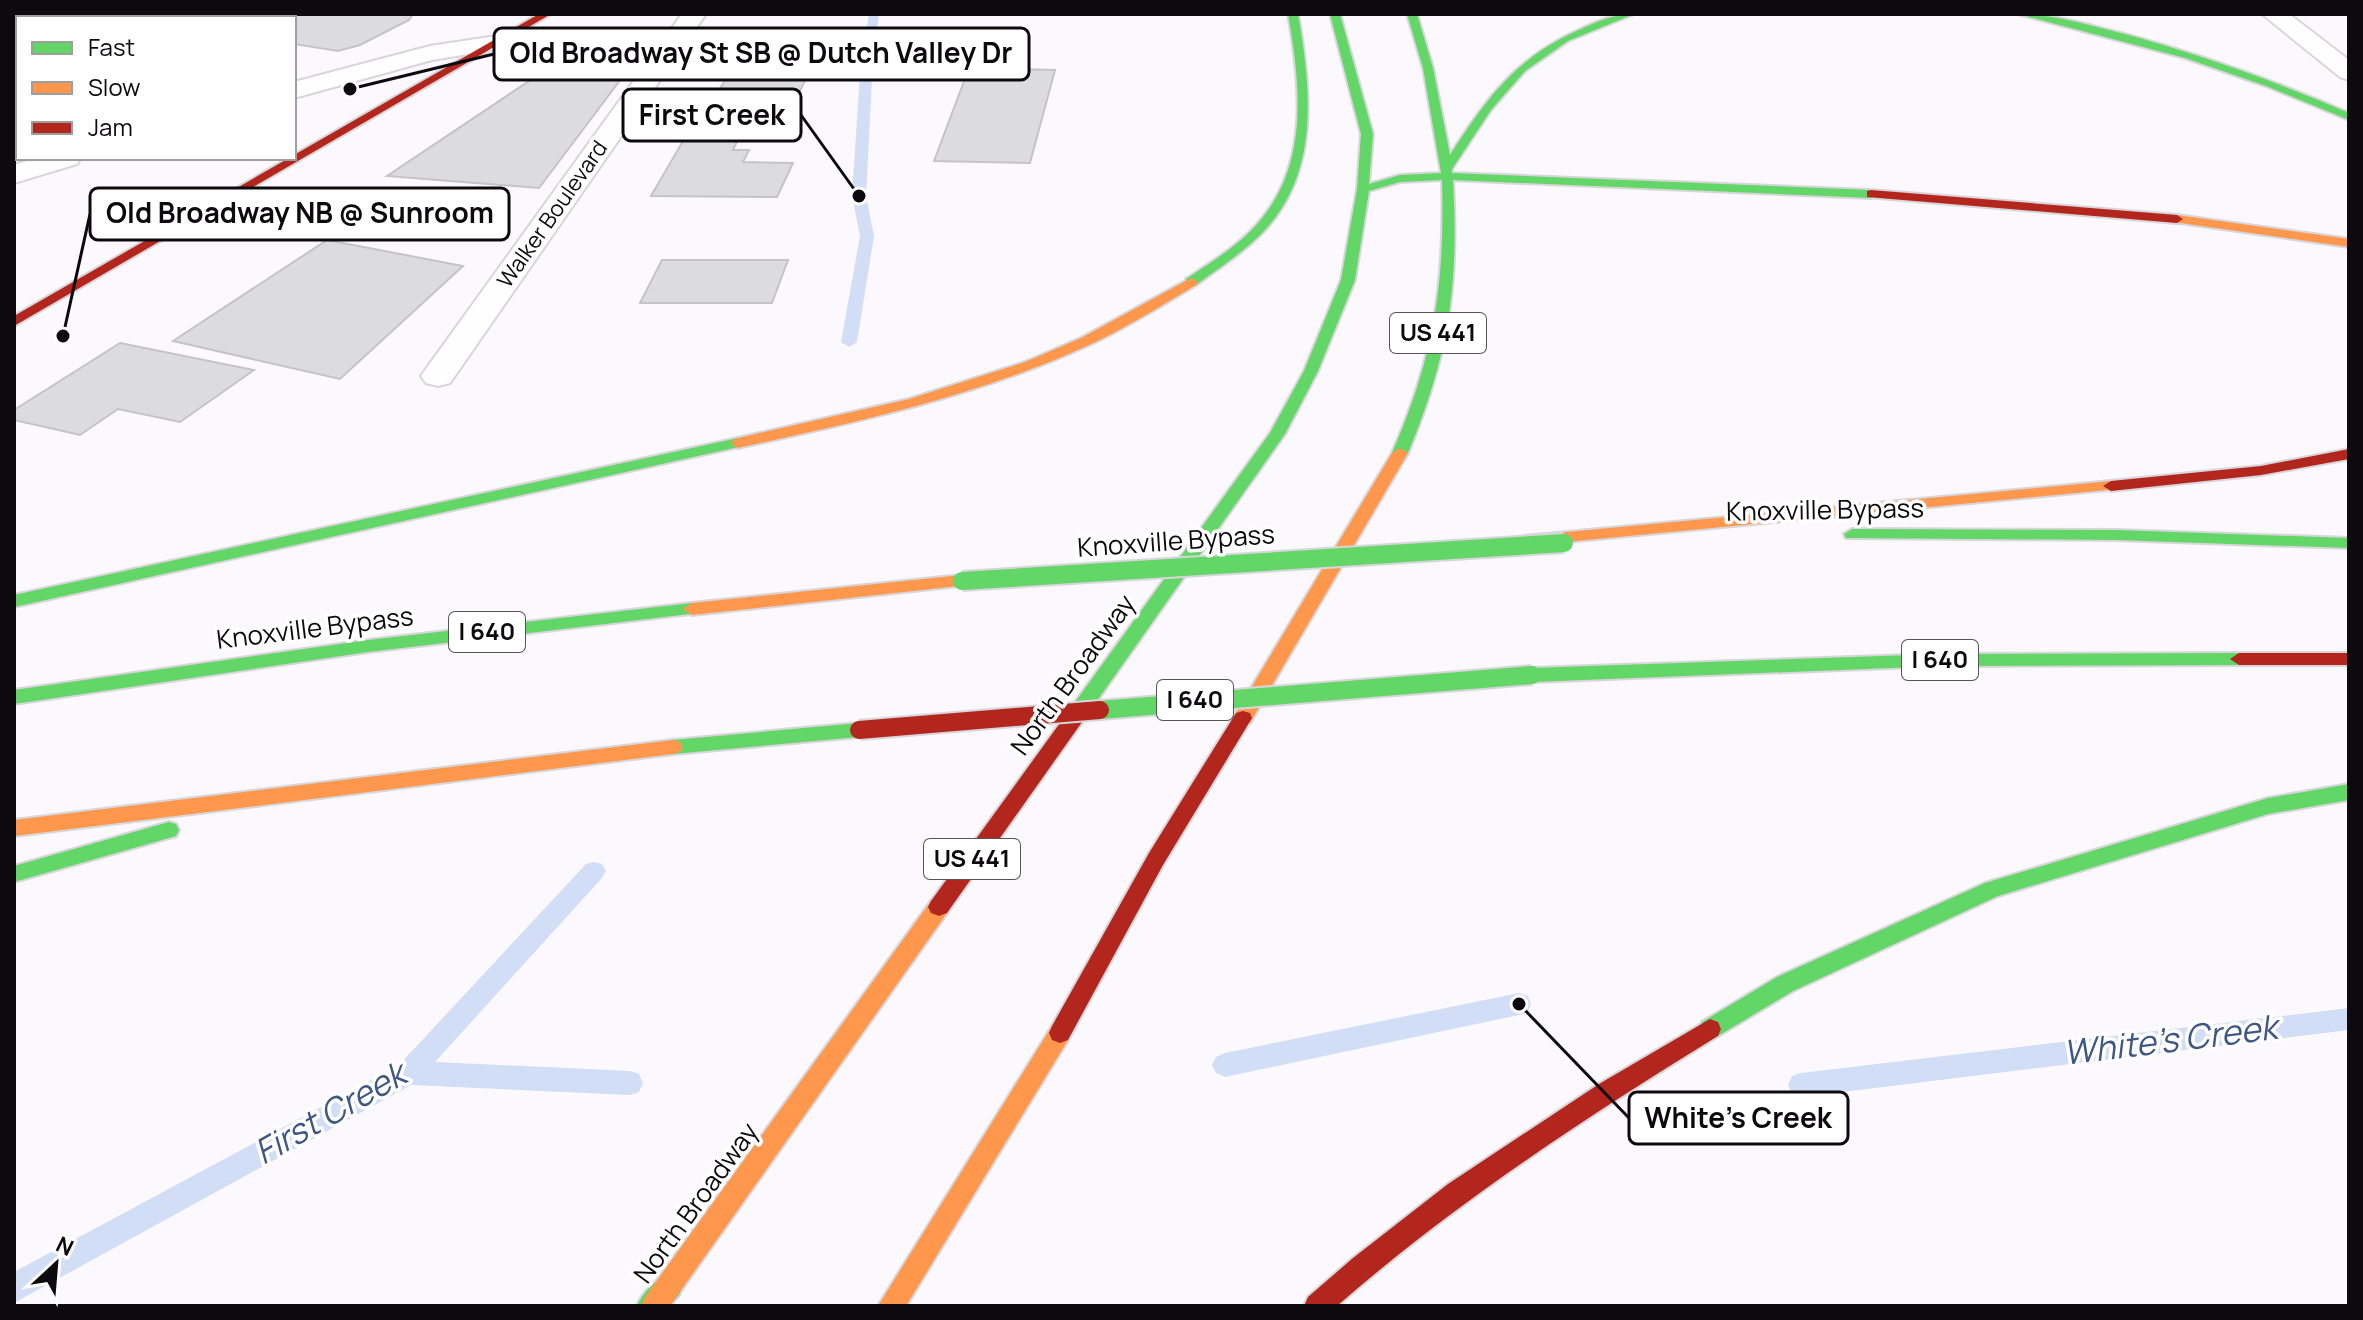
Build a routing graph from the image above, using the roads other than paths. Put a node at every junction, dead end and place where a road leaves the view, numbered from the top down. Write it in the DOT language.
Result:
graph roads {
  1 [pos="546,14"];
  2 [pos="694,14"];
  3 [pos="1293,14"];
  4 [pos="1335,14"];
  5 [pos="1412,14"];
  6 [pos="1629,14"];
  7 [pos="2023,14"];
  8 [pos="2274,14"];
  9 [pos="496,43"];
  10 [pos="2349,72"];
  11 [pos="296,89"];
  12 [pos="2349,117"];
  13 [pos="296,159"];
  14 [pos="60,160"];
  15 [pos="294,160"];
  16 [pos="1450,171"];
  17 [pos="14,174"];
  18 [pos="1363,189"];
  19 [pos="2341,242"];
  20 [pos="14,322"];
  21 [pos="438,376"];
  22 [pos="2349,454"];
  23 [pos="1830,535"];
  24 [pos="1783,536"];
  25 [pos="2349,543"];
  26 [pos="1429,551"];
  27 [pos="14,601"];
  28 [pos="2349,659"];
  29 [pos="14,697"];
  30 [pos="2349,792"];
  31 [pos="283,797"];
  32 [pos="14,828"];
  33 [pos="14,874"];
  34 [pos="652,1306"];
  35 [pos="891,1306"];
  36 [pos="1317,1306"];
  1 -- 9 [label="main road"];
  2 -- 21 [label="street, Walker Boulevard"];
  3 -- 27 [label="main road"];
  4 -- 18 [label="main road, North Broadway / US 441"];
  5 -- 16 [label="main road, US 441"];
  6 -- 16 [label="main road"];
  7 -- 12 [label="main road"];
  8 -- 10 [label="street"];
  9 -- 11 [label="street"];
  9 -- 13 [label="main road"];
  14 -- 17 [label="street"];
  15 -- 20 [label="main road"];
  16 -- 18 [label="main road"];
  16 -- 19 [label="main road"];
  16 -- 35 [label="main road, US 441"];
  18 -- 34 [label="main road, North Broadway / US 441"];
  22 -- 26 [label="main road"];
  23 -- 25 [label="main road, Knoxville Bypass"];
  24 -- 26 [label="main road, Knoxville Bypass / I 640, bridge"];
  26 -- 29 [label="main road, Knoxville Bypass / I 640, bridge"];
  28 -- 31 [label="main road, I 640, bridge"];
  30 -- 36 [label="main road"];
  31 -- 32 [label="main road, I 640"];
  31 -- 33 [label="main road"];
}
